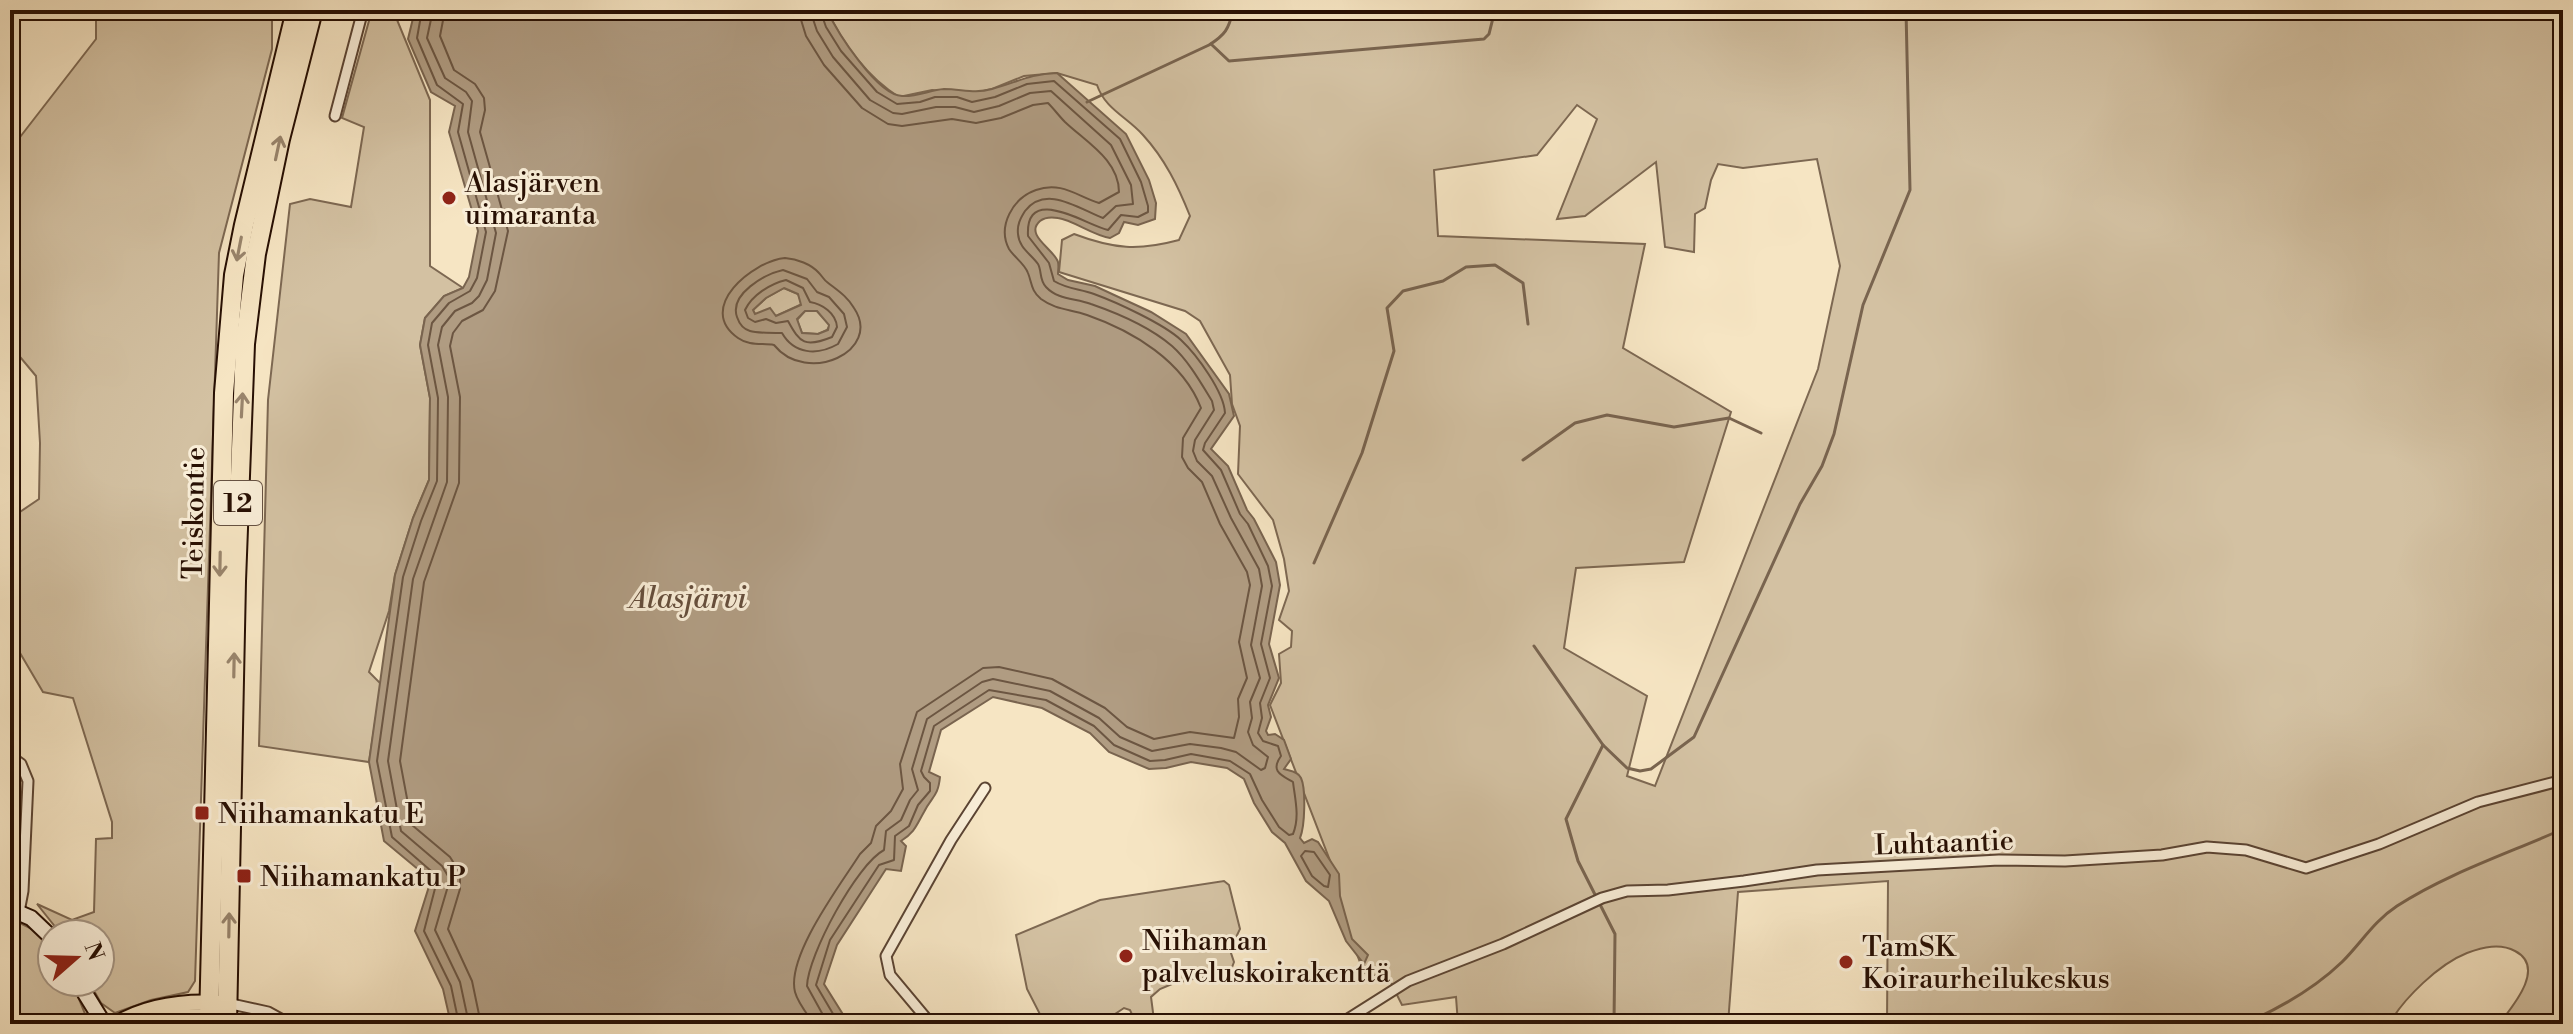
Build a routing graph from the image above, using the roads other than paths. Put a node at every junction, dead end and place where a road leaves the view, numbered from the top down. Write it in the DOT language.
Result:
graph roads {
  1 [pos="296,10"];
  2 [pos="313,10"];
  3 [pos="363,10"];
  4 [pos="335,116"];
  5 [pos="10,756"];
  6 [pos="2563,780"];
  7 [pos="985,788"];
  8 [pos="14,910"];
  9 [pos="36,922"];
  10 [pos="88,998"];
  11 [pos="218,1014"];
  12 [pos="153,1017"];
  13 [pos="120,1022"];
  14 [pos="104,1024"];
  15 [pos="172,1024"];
  16 [pos="290,1024"];
  17 [pos="931,1024"];
  18 [pos="1340,1024"];
  1 -- 11 [label="highway, Teiskontie / 12, one-way"];
  11 -- 2 [label="highway, Teiskontie / 12, one-way"];
  3 -- 4 [label="street"];
  5 -- 8 [label="street"];
  6 -- 18 [label="street, Luhtaantie"];
  7 -- 17 [label="street"];
  8 -- 9 [label="street"];
  10 -- 14 [label="street"];
  11 -- 12 [label="main road"];
  11 -- 13 [label="main road"];
  11 -- 16 [label="street"];
  12 -- 13 [label="main road"];
  12 -- 15 [label="highway"];
}
